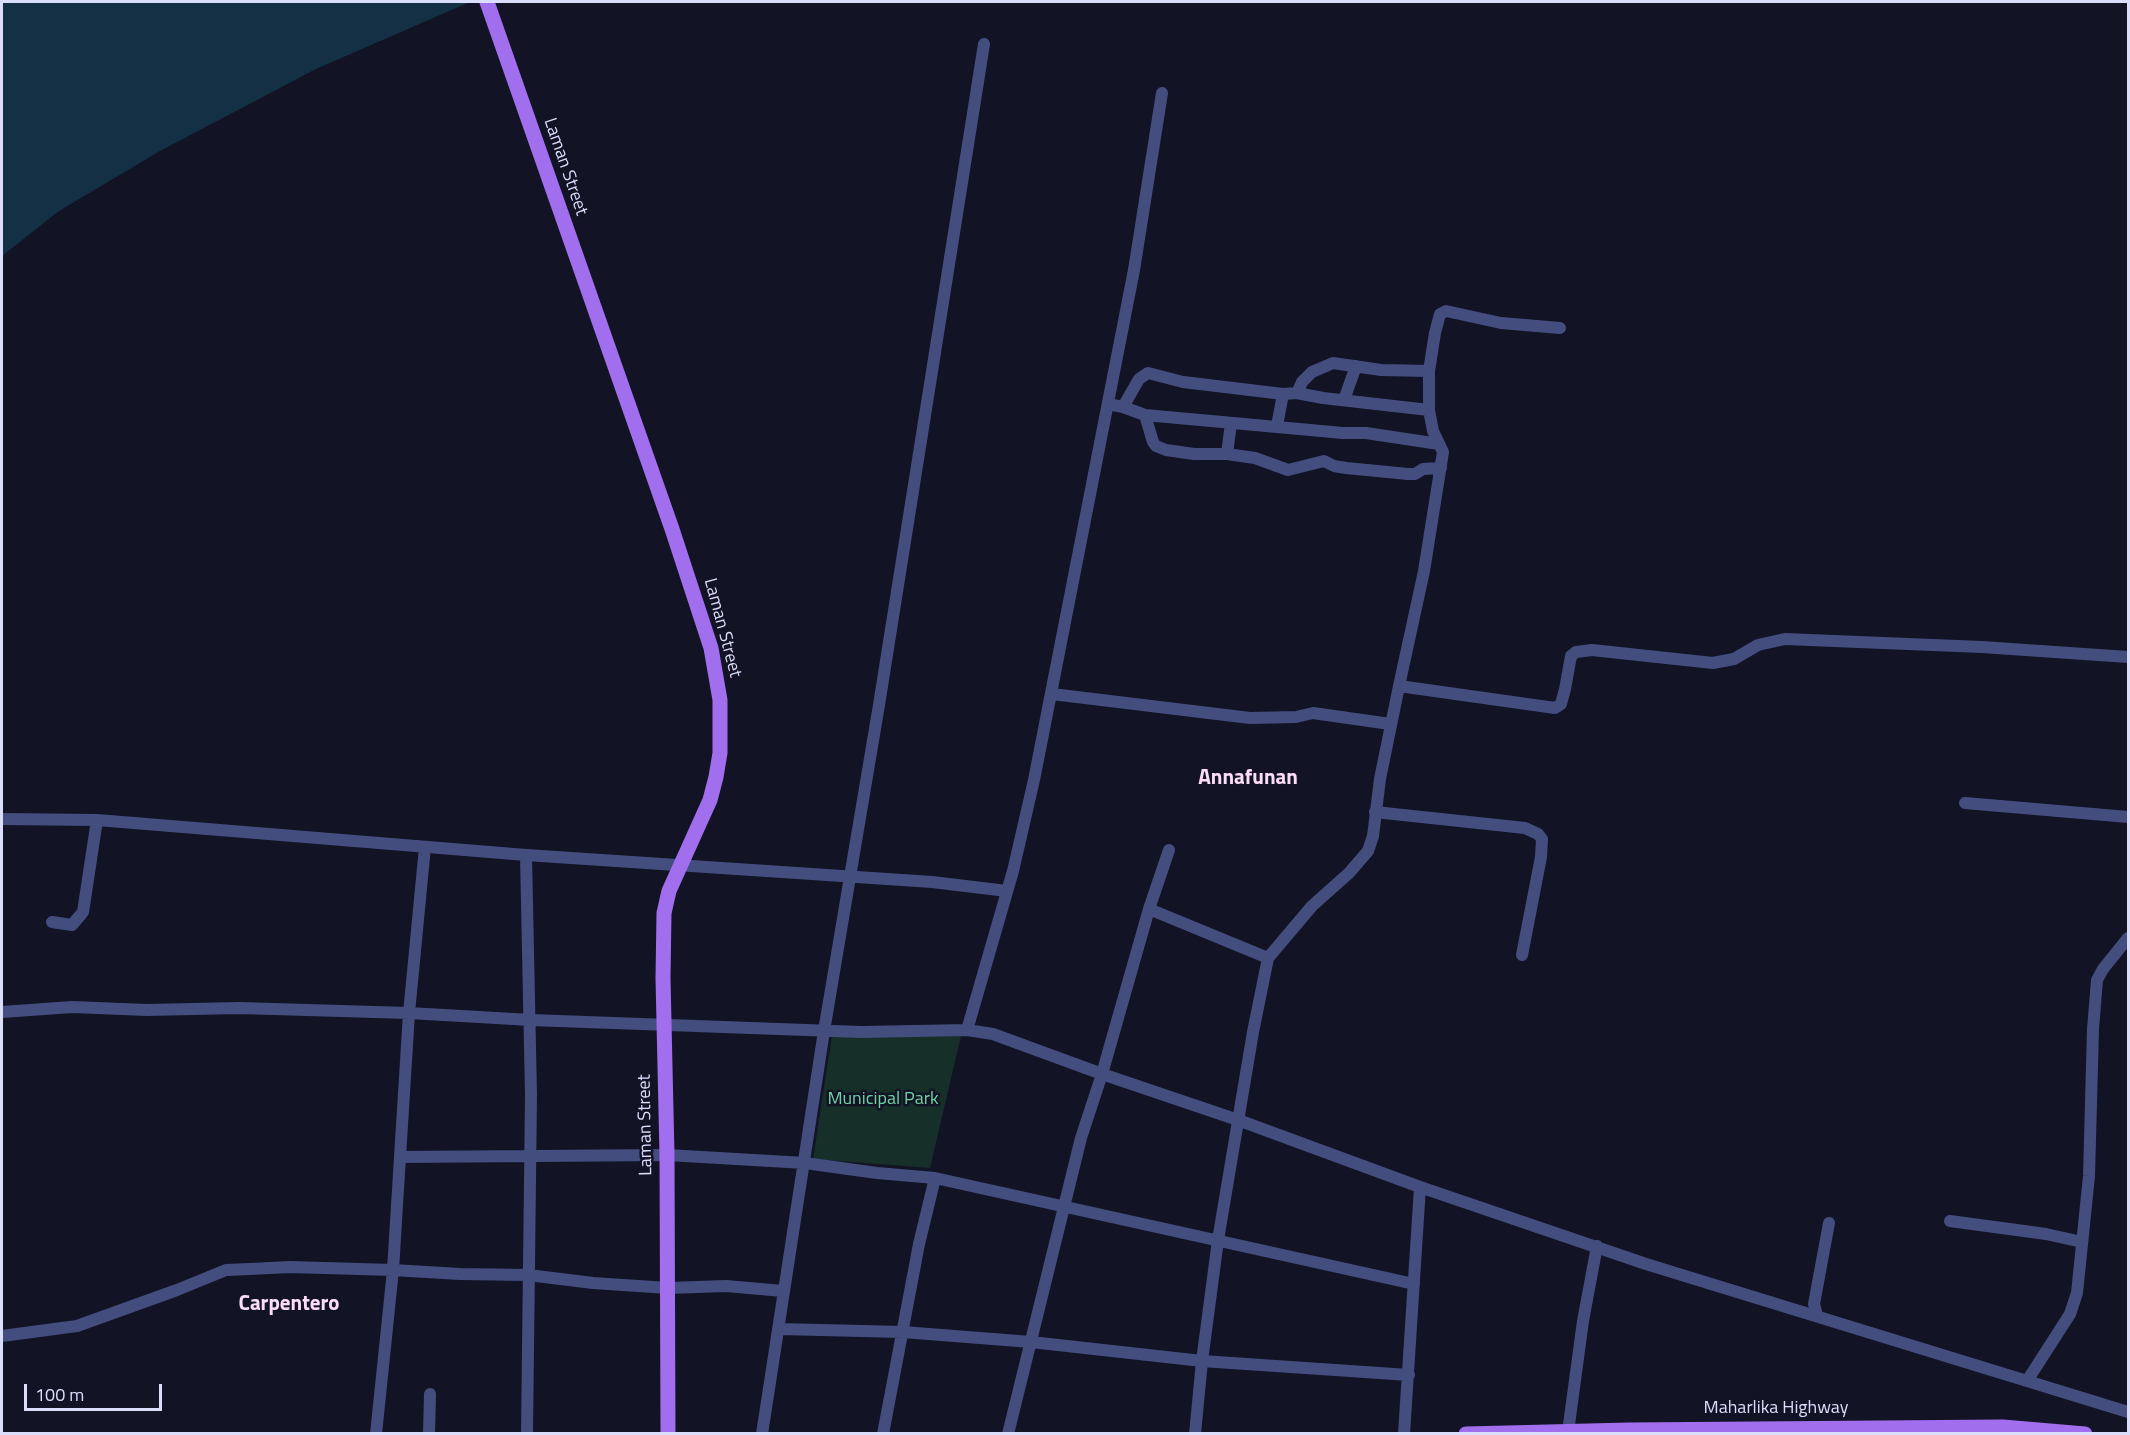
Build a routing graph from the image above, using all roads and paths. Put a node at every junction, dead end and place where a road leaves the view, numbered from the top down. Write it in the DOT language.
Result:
graph roads {
  1 [pos="487,2"];
  2 [pos="984,44"];
  3 [pos="1162,93"];
  4 [pos="1560,328"];
  5 [pos="1356,366"];
  6 [pos="1429,371"];
  7 [pos="1297,393"];
  8 [pos="1283,394"];
  9 [pos="1344,400"];
  10 [pos="1108,404"];
  11 [pos="1123,407"];
  12 [pos="1429,410"];
  13 [pos="1144,415"];
  14 [pos="1231,423"];
  15 [pos="1276,426"];
  16 [pos="1439,444"];
  17 [pos="1227,454"];
  18 [pos="1441,468"];
  19 [pos="2128,657"];
  20 [pos="1399,686"];
  21 [pos="1052,694"];
  22 [pos="1390,724"];
  23 [pos="1965,803"];
  24 [pos="1376,812"];
  25 [pos="2128,817"];
  26 [pos="2,819"];
  27 [pos="97,820"];
  28 [pos="425,847"];
  29 [pos="1169,850"];
  30 [pos="526,855"];
  31 [pos="680,866"];
  32 [pos="851,875"];
  33 [pos="1007,891"];
  34 [pos="1149,909"];
  35 [pos="52,922"];
  36 [pos="2128,938"];
  37 [pos="1522,955"];
  38 [pos="1268,958"];
  39 [pos="2,1012"];
  40 [pos="409,1013"];
  41 [pos="531,1020"];
  42 [pos="664,1024"];
  43 [pos="967,1030"];
  44 [pos="824,1031"];
  45 [pos="1102,1074"];
  46 [pos="1238,1120"];
  47 [pos="667,1155"];
  48 [pos="400,1156"];
  49 [pos="530,1157"];
  50 [pos="805,1163"];
  51 [pos="935,1178"];
  52 [pos="1420,1187"];
  53 [pos="1064,1207"];
  54 [pos="1950,1221"];
  55 [pos="1829,1223"];
  56 [pos="1218,1240"];
  57 [pos="2082,1242"];
  58 [pos="1597,1246"];
  59 [pos="393,1270"];
  60 [pos="528,1275"];
  61 [pos="1414,1284"];
  62 [pos="668,1288"];
  63 [pos="783,1291"];
  64 [pos="1817,1315"];
  65 [pos="779,1329"];
  66 [pos="903,1332"];
  67 [pos="2,1336"];
  68 [pos="1031,1342"];
  69 [pos="1202,1361"];
  70 [pos="1408,1375"];
  71 [pos="2027,1381"];
  72 [pos="430,1394"];
  73 [pos="2128,1412"];
  74 [pos="1568,1432"];
  75 [pos="1584,1432"];
  76 [pos="376,1434"];
  77 [pos="429,1434"];
  78 [pos="526,1434"];
  79 [pos="668,1434"];
  80 [pos="762,1434"];
  81 [pos="883,1434"];
  82 [pos="1008,1434"];
  83 [pos="1195,1434"];
  84 [pos="1404,1434"];
  85 [pos="1466,1434"];
  86 [pos="2085,1434"];
  1 -- 31 [label="main road, Laman Street"];
  2 -- 32 [label="street"];
  3 -- 10 [label="street"];
  4 -- 6 [label="street"];
  5 -- 6 [label="street"];
  5 -- 7 [label="street"];
  5 -- 9 [label="street"];
  6 -- 12 [label="street"];
  7 -- 8 [label="street"];
  7 -- 9 [label="street"];
  8 -- 11 [label="street"];
  8 -- 15 [label="street"];
  9 -- 12 [label="street"];
  10 -- 11 [label="street"];
  10 -- 21 [label="street"];
  11 -- 13 [label="street"];
  12 -- 16 [label="street"];
  13 -- 14 [label="street"];
  13 -- 17 [label="street"];
  14 -- 15 [label="street"];
  14 -- 17 [label="street"];
  15 -- 16 [label="street"];
  16 -- 18 [label="street"];
  17 -- 18 [label="street"];
  18 -- 20 [label="street"];
  19 -- 20 [label="street"];
  20 -- 22 [label="street"];
  21 -- 22 [label="street"];
  21 -- 33 [label="street"];
  22 -- 24 [label="street"];
  23 -- 25 [label="street"];
  24 -- 37 [label="street"];
  24 -- 38 [label="street"];
  26 -- 27 [label="street"];
  27 -- 28 [label="street"];
  27 -- 35 [label="street"];
  28 -- 30 [label="street"];
  28 -- 40 [label="street"];
  29 -- 34 [label="street"];
  30 -- 31 [label="street"];
  30 -- 41 [label="street"];
  31 -- 32 [label="street"];
  31 -- 42 [label="main road, Laman Street"];
  32 -- 33 [label="street"];
  32 -- 44 [label="street"];
  33 -- 43 [label="street"];
  34 -- 38 [label="street"];
  34 -- 45 [label="street"];
  36 -- 57 [label="street"];
  38 -- 46 [label="street"];
  39 -- 40 [label="street"];
  40 -- 41 [label="street"];
  40 -- 48 [label="street"];
  41 -- 42 [label="street"];
  41 -- 49 [label="street"];
  42 -- 44 [label="street"];
  42 -- 47 [label="main road, Laman Street"];
  43 -- 44 [label="street"];
  43 -- 45 [label="street"];
  44 -- 50 [label="street"];
  45 -- 46 [label="street"];
  45 -- 53 [label="street"];
  46 -- 52 [label="street"];
  46 -- 56 [label="street"];
  47 -- 49 [label="street"];
  47 -- 50 [label="street"];
  47 -- 62 [label="main road, Laman Street"];
  48 -- 49 [label="street"];
  48 -- 59 [label="street"];
  49 -- 60 [label="street"];
  50 -- 51 [label="street"];
  50 -- 63 [label="street"];
  51 -- 53 [label="street"];
  51 -- 66 [label="street"];
  52 -- 58 [label="street"];
  52 -- 61 [label="street"];
  53 -- 56 [label="street"];
  53 -- 68 [label="street"];
  54 -- 57 [label="street"];
  55 -- 64 [label="street"];
  56 -- 61 [label="street"];
  56 -- 69 [label="street"];
  57 -- 71 [label="street"];
  58 -- 64 [label="street"];
  58 -- 74 [label="street"];
  59 -- 60 [label="street"];
  59 -- 67 [label="street"];
  59 -- 76 [label="street"];
  60 -- 62 [label="street"];
  60 -- 78 [label="street"];
  61 -- 70 [label="street"];
  62 -- 63 [label="street"];
  62 -- 79 [label="main road, Laman Street"];
  63 -- 65 [label="street"];
  64 -- 71 [label="street"];
  65 -- 66 [label="street"];
  65 -- 80 [label="street"];
  66 -- 68 [label="street"];
  66 -- 81 [label="street"];
  68 -- 69 [label="street"];
  68 -- 82 [label="street"];
  69 -- 70 [label="street"];
  69 -- 83 [label="street"];
  70 -- 84 [label="street"];
  71 -- 73 [label="street"];
  72 -- 77 [label="street"];
  74 -- 75 [label="main road, Maharlika Highway"];
  74 -- 85 [label="main road, Maharlika Highway"];
  75 -- 86 [label="main road, Maharlika Highway"];
}
